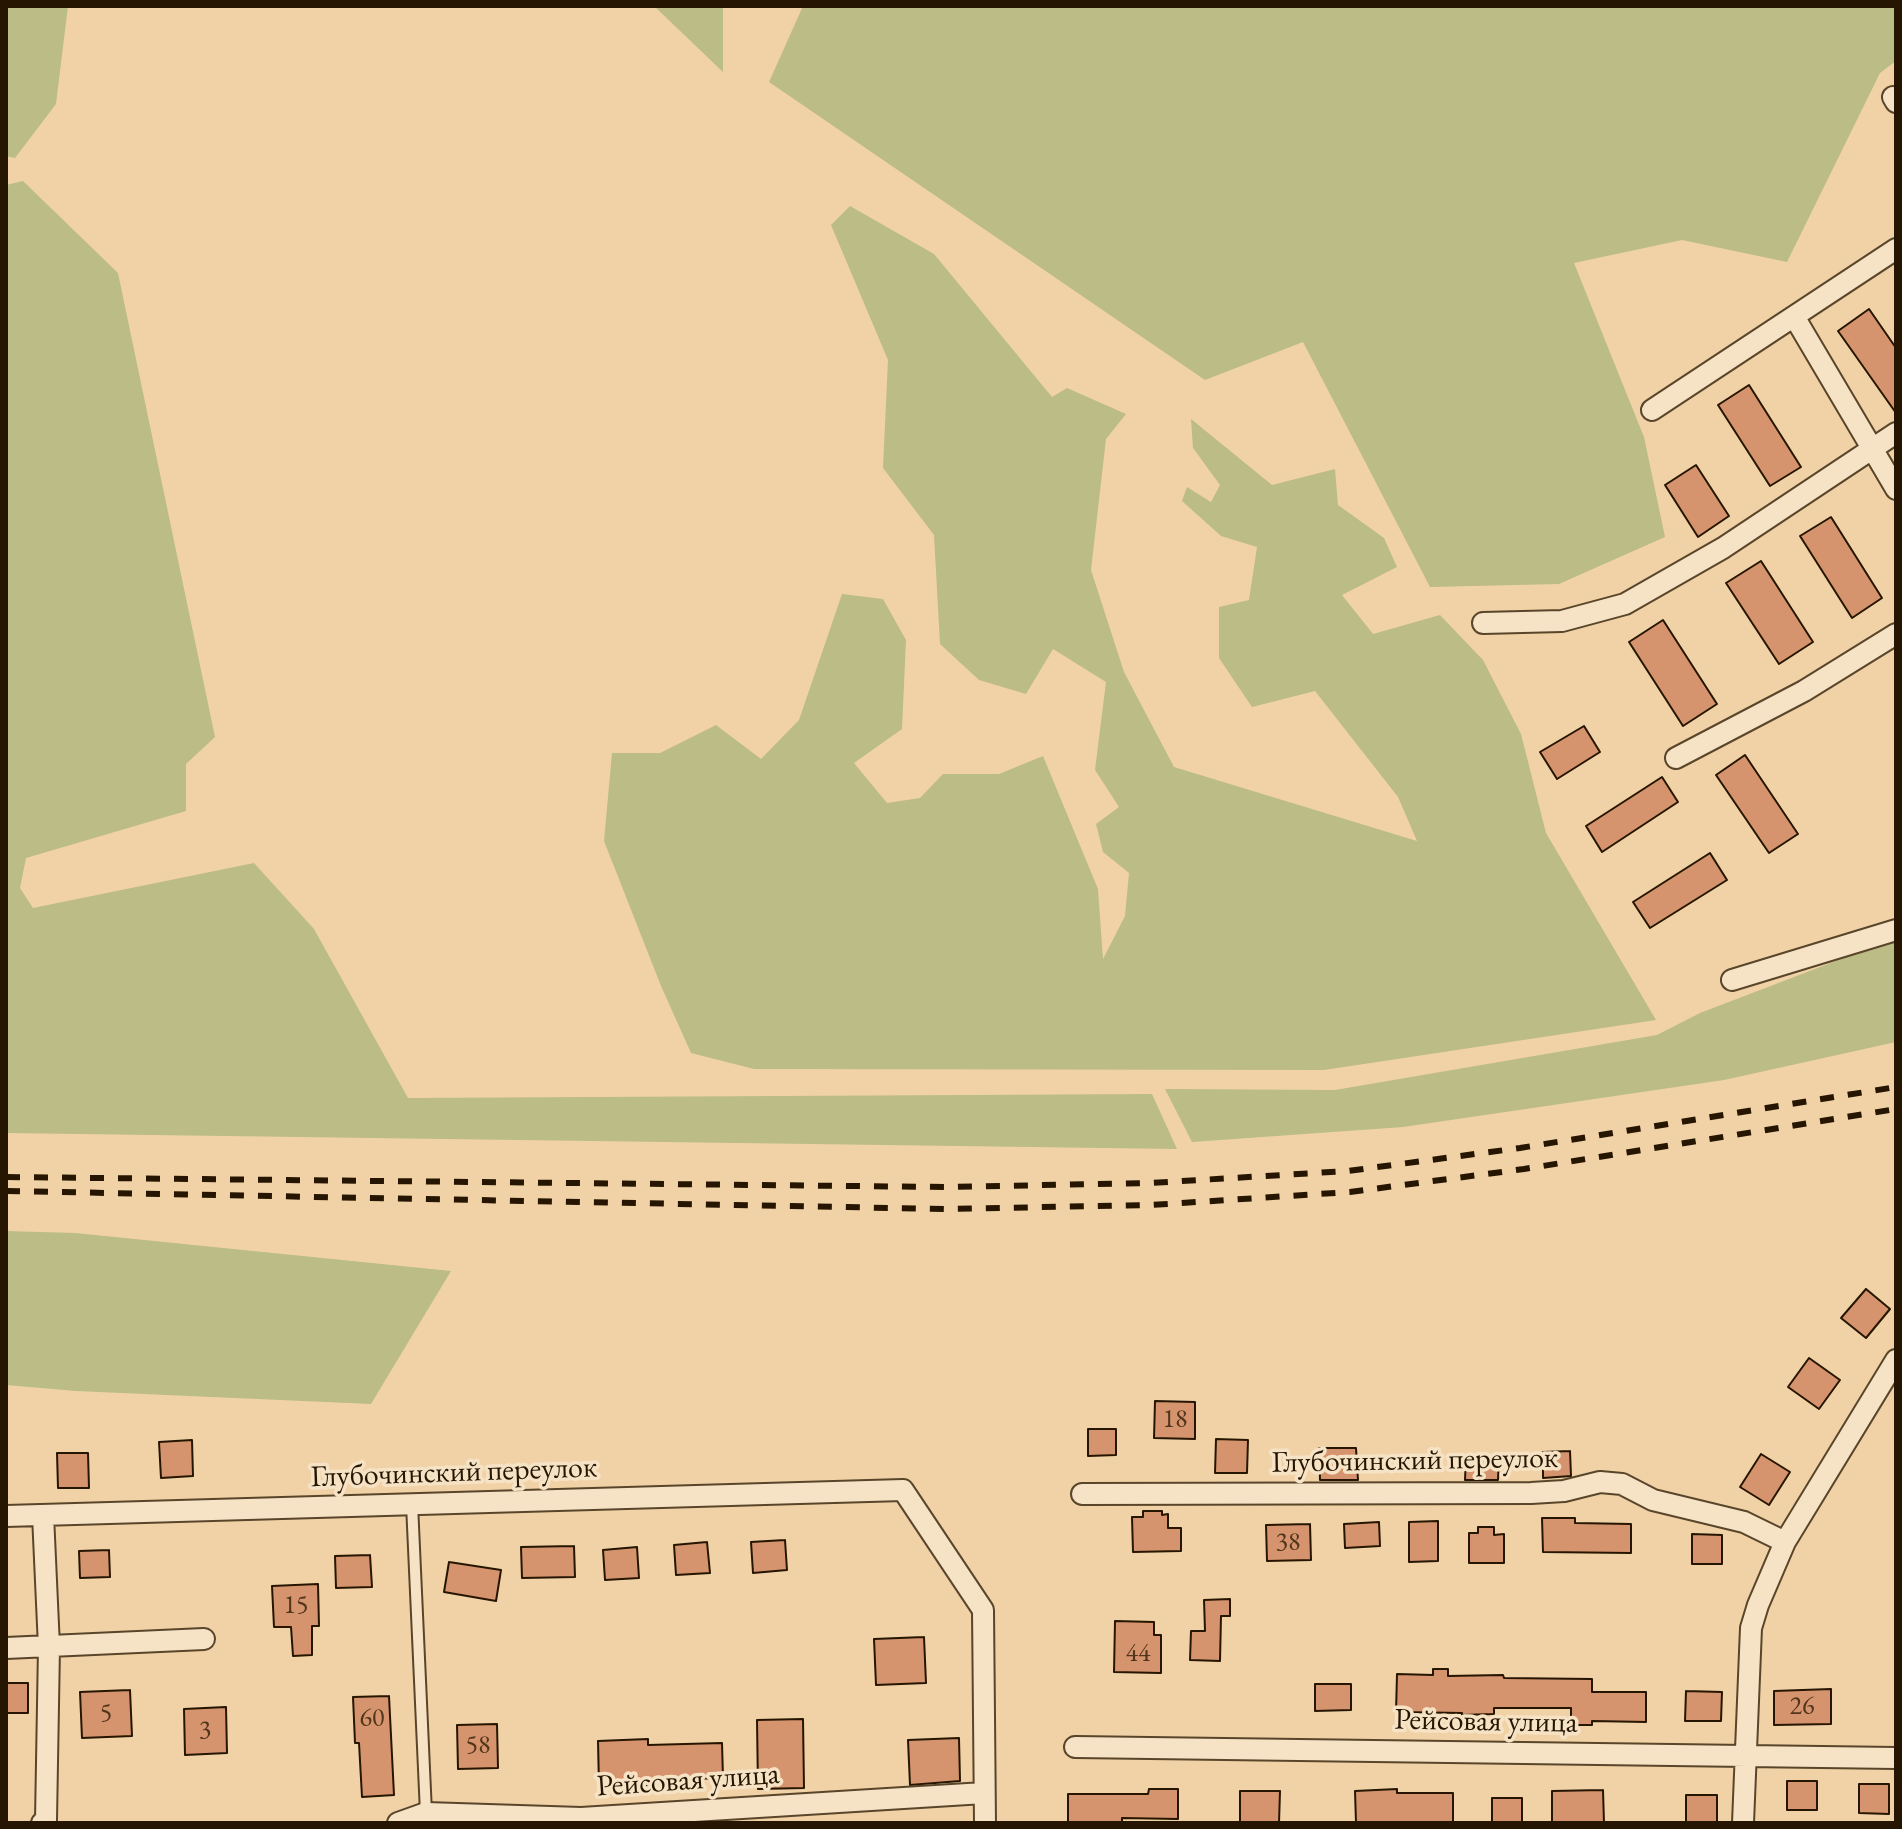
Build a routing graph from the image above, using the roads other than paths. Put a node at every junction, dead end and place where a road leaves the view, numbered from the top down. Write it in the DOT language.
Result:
graph roads {
  1 [pos="1896,249"];
  2 [pos="1795,318"];
  3 [pos="1652,410"];
  4 [pos="1896,433"];
  5 [pos="1871,449"];
  6 [pos="1896,489"];
  7 [pos="1483,623"];
  8 [pos="1896,634"];
  9 [pos="1676,758"];
  10 [pos="1896,930"];
  11 [pos="1732,980"];
  12 [pos="1896,1360"];
  13 [pos="1082,1494"];
  14 [pos="412,1504"];
  15 [pos="43,1515"];
  16 [pos="6,1516"];
  17 [pos="1785,1542"];
  18 [pos="204,1639"];
  19 [pos="49,1647"];
  20 [pos="6,1648"];
  21 [pos="1075,1747"];
  22 [pos="1745,1756"];
  23 [pos="1896,1758"];
  24 [pos="984,1793"];
  25 [pos="426,1813"];
  26 [pos="578,1821"];
  27 [pos="46,1822"];
  28 [pos="398,1823"];
  29 [pos="985,1823"];
  30 [pos="1743,1823"];
  1 -- 2 [label="street"];
  2 -- 3 [label="street"];
  2 -- 5 [label="street"];
  4 -- 5 [label="street"];
  5 -- 6 [label="street"];
  5 -- 7 [label="street"];
  8 -- 9 [label="street"];
  10 -- 11 [label="street"];
  12 -- 17 [label="street"];
  13 -- 17 [label="street, Глубочинский переулок"];
  14 -- 15 [label="street, Глубочинский переулок"];
  14 -- 24 [label="street, Глубочинский переулок"];
  14 -- 25 [label="lane"];
  15 -- 16 [label="street, Глубочинский переулок"];
  15 -- 19 [label="street"];
  17 -- 22 [label="street"];
  18 -- 19 [label="street"];
  19 -- 20 [label="street"];
  19 -- 27 [label="street"];
  21 -- 22 [label="street, Рейсовая улица"];
  22 -- 23 [label="street, Рейсовая улица"];
  22 -- 30 [label="street"];
  24 -- 26 [label="street, Рейсовая улица"];
  24 -- 29 [label="street"];
  25 -- 26 [label="street, Рейсовая улица"];
  25 -- 28 [label="street, Рейсовая улица"];
}
